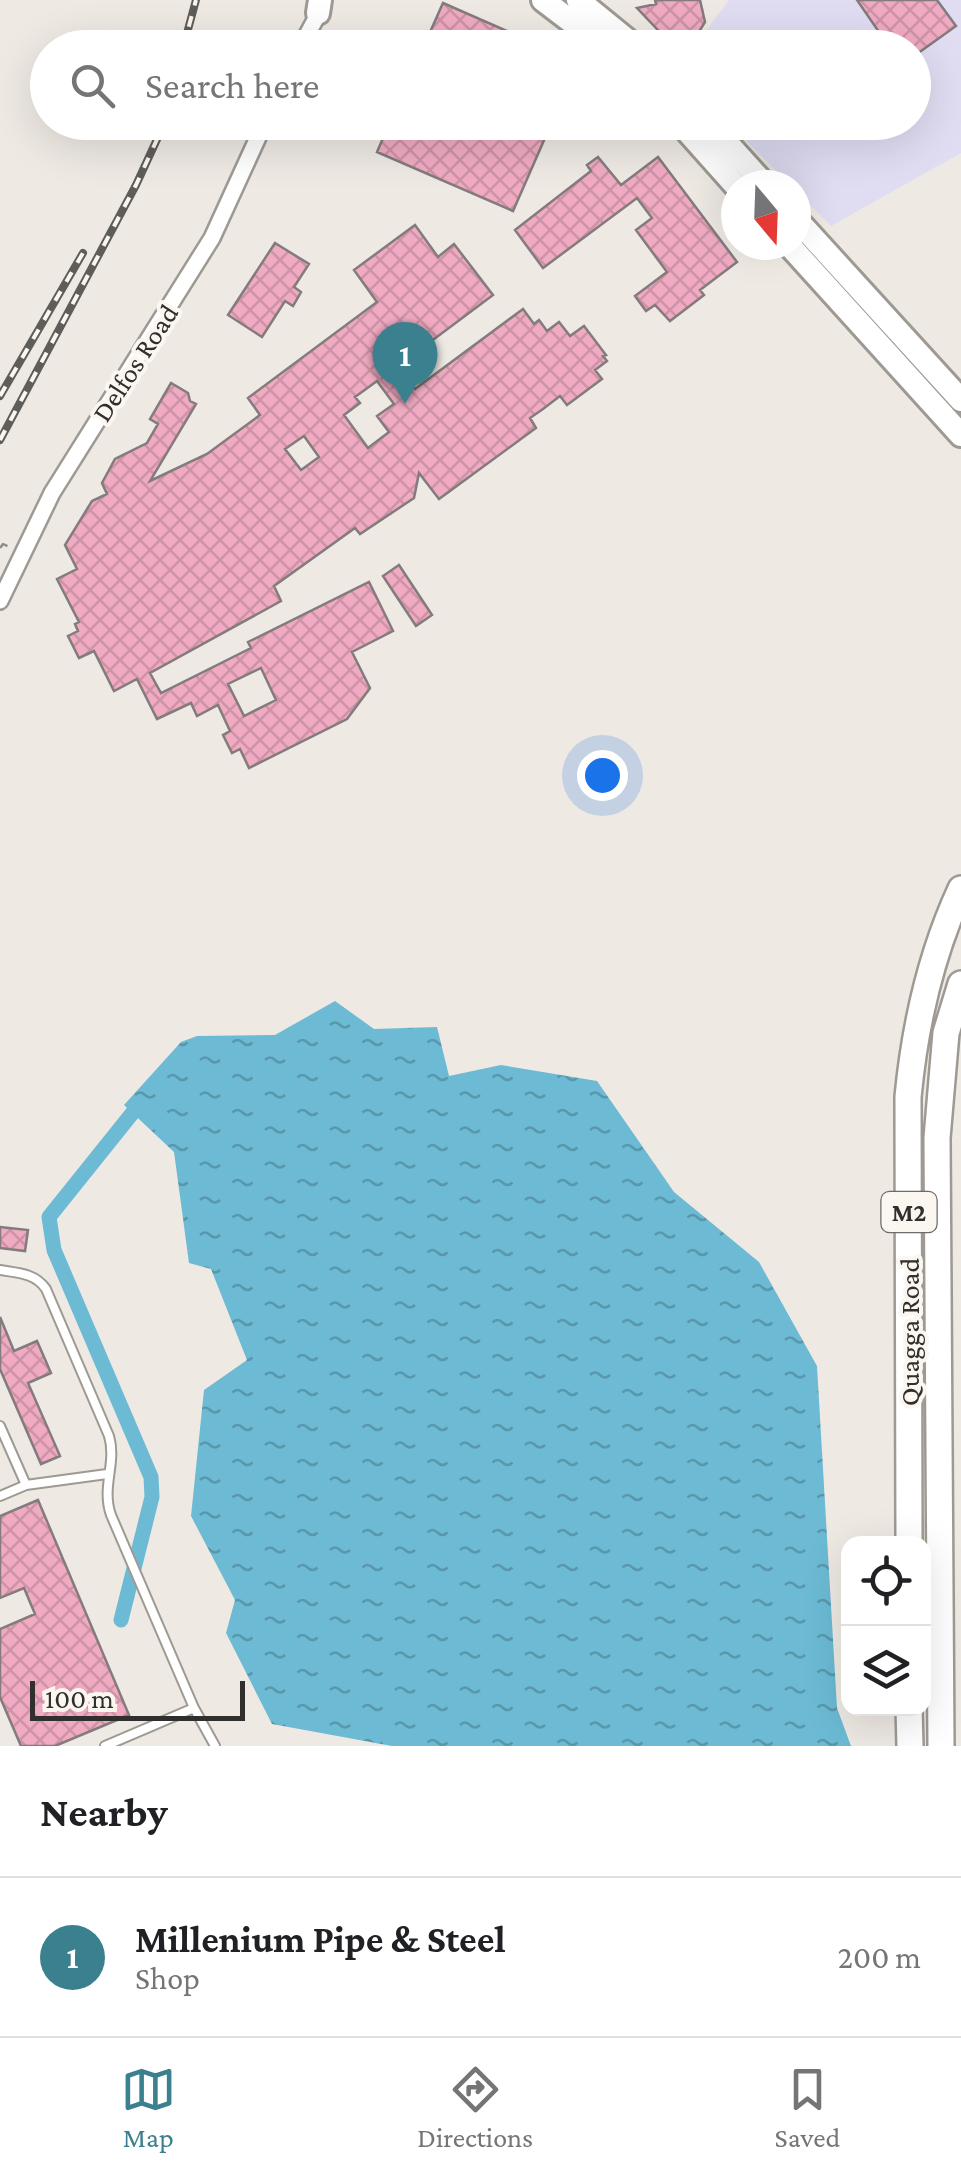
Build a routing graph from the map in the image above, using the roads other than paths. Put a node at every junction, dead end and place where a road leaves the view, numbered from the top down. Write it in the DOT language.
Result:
graph roads {
  1 [pos="543,0"];
  2 [pos="322,4"];
  3 [pos="594,4"];
  4 [pos="309,30"];
  5 [pos="582,30"];
  6 [pos="619,30"];
  7 [pos="257,140"];
  8 [pos="694,140"];
  9 [pos="724,140"];
  10 [pos="722,170"];
  11 [pos="751,170"];
  12 [pos="811,235"];
  13 [pos="803,260"];
  14 [pos="961,400"];
  15 [pos="961,435"];
  16 [pos="0,602"];
  17 [pos="961,889"];
  18 [pos="961,984"];
  19 [pos="0,1270"];
  20 [pos="0,1426"];
  21 [pos="107,1474"];
  22 [pos="26,1484"];
  23 [pos="0,1496"];
  24 [pos="909,1536"];
  25 [pos="194,1708"];
  26 [pos="910,1716"];
  27 [pos="104,1746"];
  28 [pos="215,1746"];
  29 [pos="910,1746"];
  30 [pos="941,1746"];
  1 -- 5 [label="main road"];
  2 -- 4 [label="street"];
  3 -- 6 [label="main road"];
  7 -- 16 [label="street, Delfos Road"];
  8 -- 10 [label="main road"];
  9 -- 11 [label="main road"];
  12 -- 14 [label="main road"];
  13 -- 15 [label="main road"];
  17 -- 24 [label="main road, Quagga Road / M2"];
  18 -- 30 [label="main road, Quagga Road / M2"];
  19 -- 21 [label="lane"];
  20 -- 22 [label="lane"];
  21 -- 22 [label="lane"];
  21 -- 25 [label="lane"];
  22 -- 23 [label="lane"];
  25 -- 27 [label="lane"];
  25 -- 28 [label="lane"];
  26 -- 29 [label="main road"];
}
